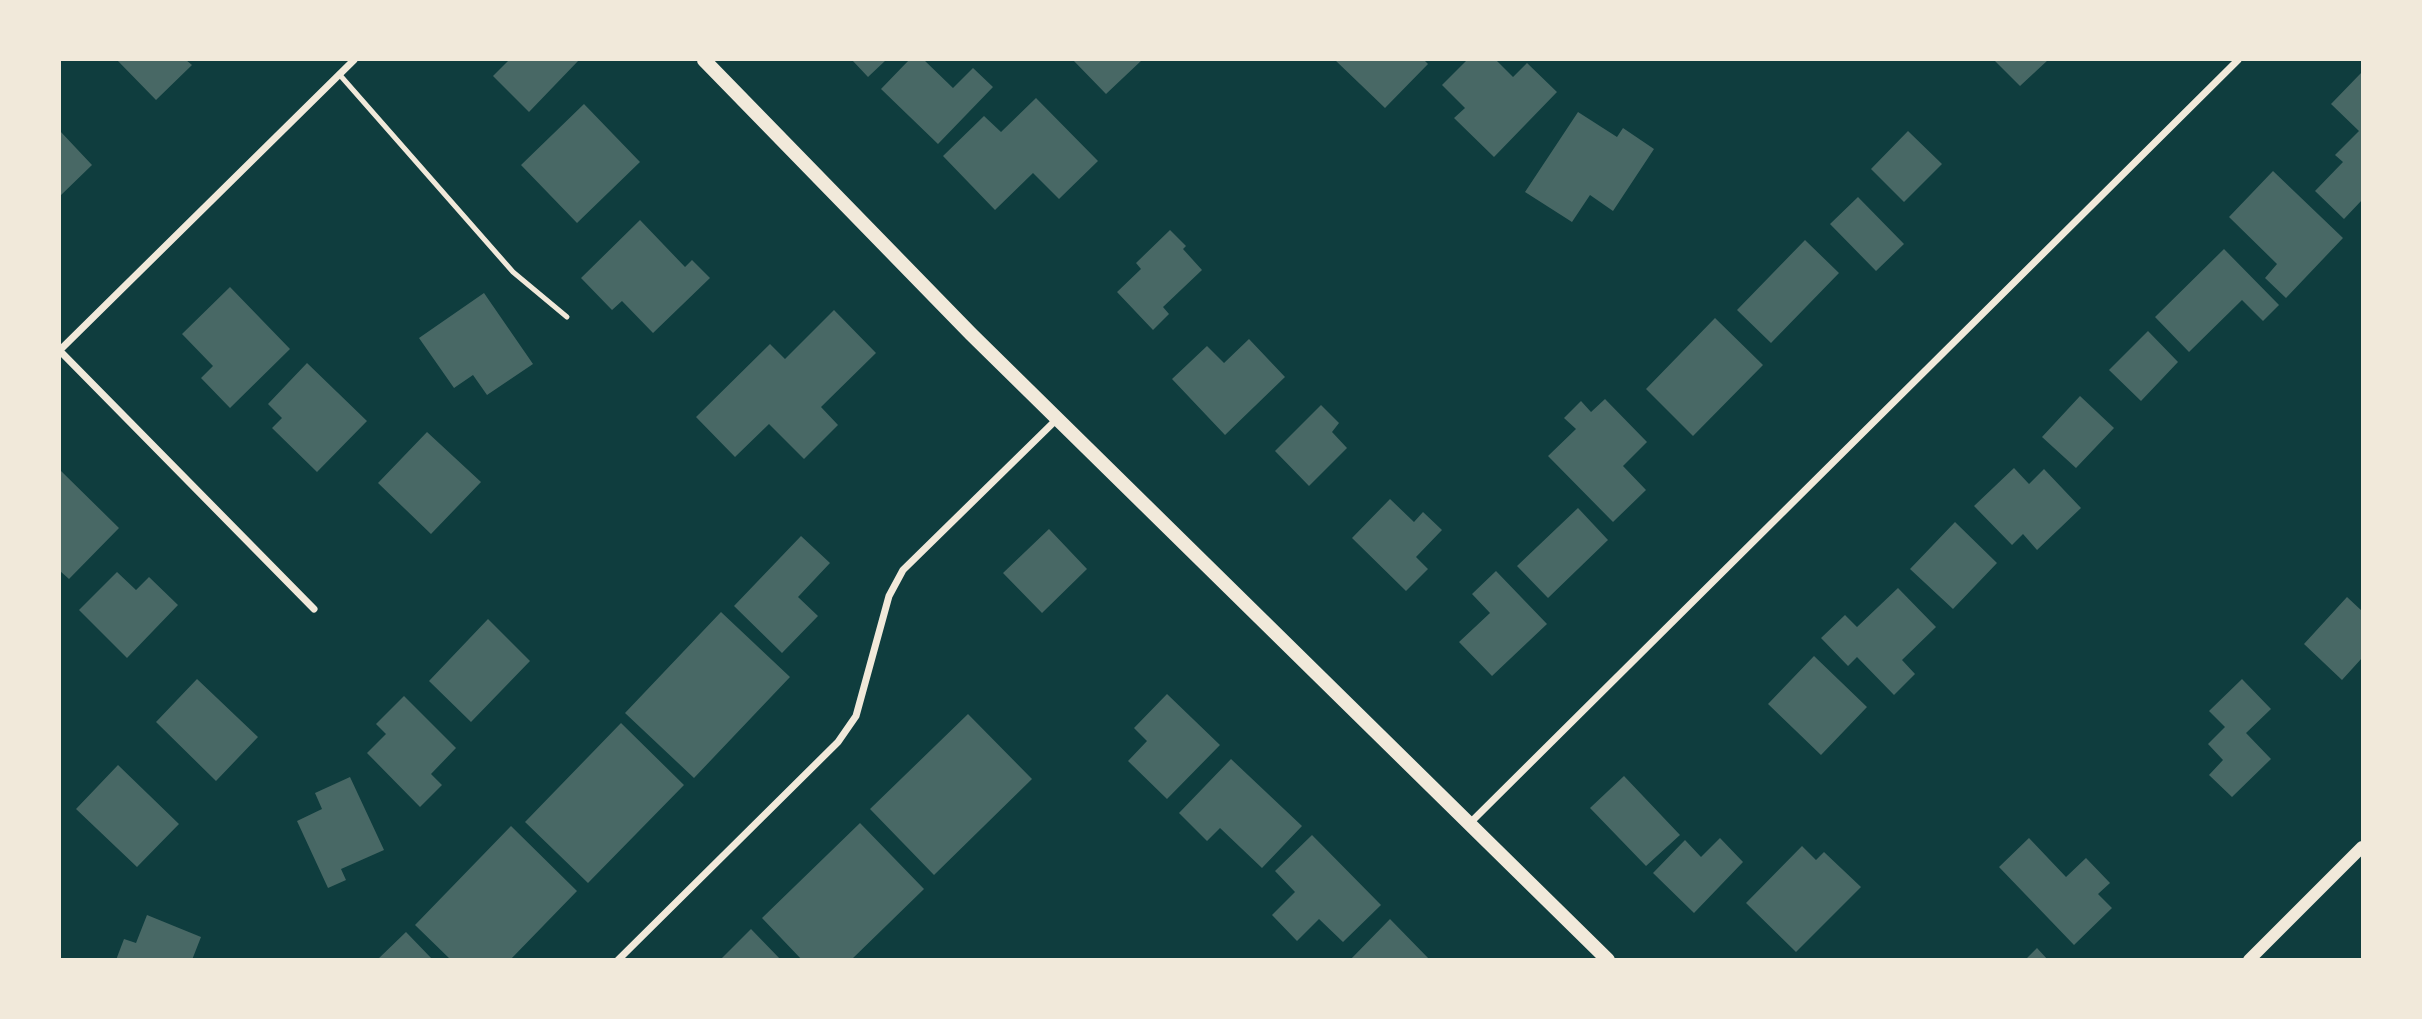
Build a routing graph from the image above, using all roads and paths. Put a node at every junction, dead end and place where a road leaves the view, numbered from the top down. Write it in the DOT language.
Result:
graph roads {
  1 [pos="354,60"];
  2 [pos="704,60"];
  3 [pos="2238,60"];
  4 [pos="339,74"];
  5 [pos="567,317"];
  6 [pos="60,351"];
  7 [pos="1058,419"];
  8 [pos="314,608"];
  9 [pos="1470,823"];
  10 [pos="2362,846"];
  11 [pos="618,960"];
  12 [pos="1608,960"];
  13 [pos="2249,960"];
  1 -- 4 [label="street"];
  2 -- 7 [label="main road"];
  3 -- 9 [label="street"];
  4 -- 5 [label="lane"];
  4 -- 6 [label="street"];
  6 -- 8 [label="street"];
  7 -- 9 [label="main road"];
  7 -- 11 [label="street"];
  9 -- 12 [label="main road"];
  10 -- 13 [label="street"];
}
